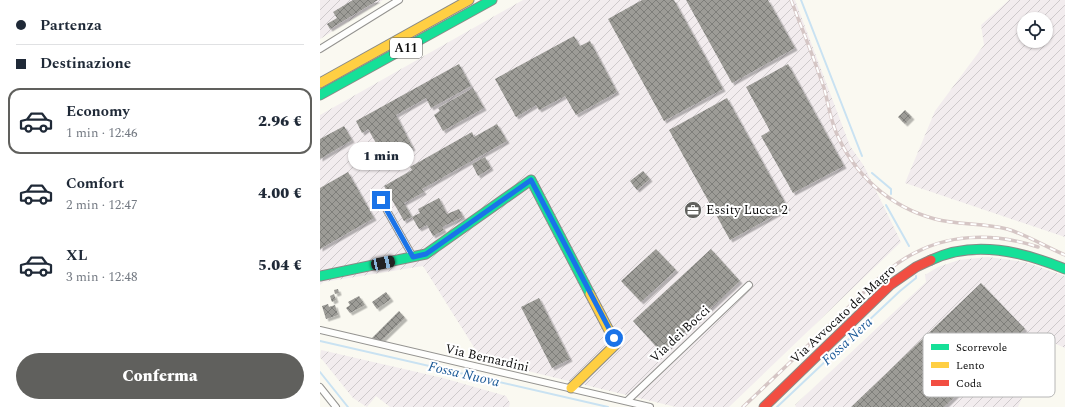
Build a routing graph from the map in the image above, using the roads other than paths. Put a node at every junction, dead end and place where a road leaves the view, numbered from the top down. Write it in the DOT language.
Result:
graph roads {
  1 [pos="399,0"];
  2 [pos="469,0"];
  3 [pos="492,0"];
  4 [pos="320,50"];
  5 [pos="320,83"];
  6 [pos="320,95"];
  7 [pos="381,200"];
  8 [pos="413,257"];
  9 [pos="1065,269"];
  10 [pos="320,276"];
  11 [pos="749,285"];
  12 [pos="320,330"];
  13 [pos="320,387"];
  14 [pos="571,388"];
  15 [pos="627,401"];
  16 [pos="336,407"];
  17 [pos="650,407"];
  18 [pos="764,407"];
  1 -- 4 [label="street"];
  2 -- 5 [label="main road, A11"];
  3 -- 6 [label="main road, A11"];
  7 -- 8 [label="street"];
  8 -- 10 [label="main road"];
  8 -- 14 [label="main road"];
  9 -- 18 [label="main road, Via Avvocato del Magro"];
  11 -- 15 [label="street, Via dei Bocci"];
  12 -- 14 [label="street, Via Bernardini"];
  13 -- 16 [label="street"];
  14 -- 15 [label="street, Via Bernardini"];
  15 -- 17 [label="street, Via Bernardini"];
}
